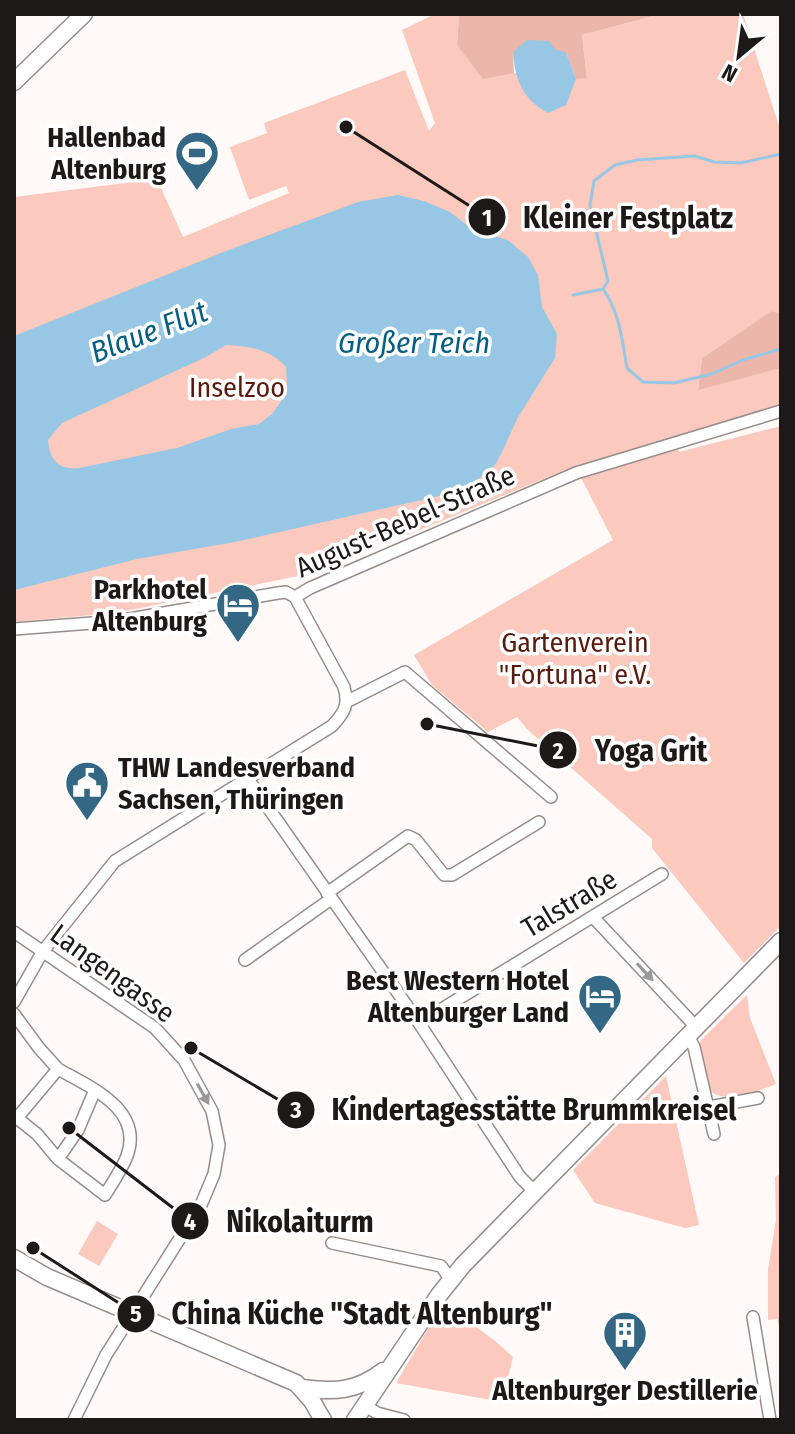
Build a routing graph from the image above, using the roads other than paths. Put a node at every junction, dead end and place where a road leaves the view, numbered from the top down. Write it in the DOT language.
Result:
graph roads {
  1 [pos="84,14"];
  2 [pos="14,82"];
  3 [pos="781,411"];
  4 [pos="295,597"];
  5 [pos="14,629"];
  6 [pos="348,701"];
  7 [pos="248,779"];
  8 [pos="551,797"];
  9 [pos="539,822"];
  10 [pos="662,874"];
  11 [pos="329,896"];
  12 [pos="593,917"];
  13 [pos="14,932"];
  14 [pos="781,941"];
  15 [pos="43,951"];
  16 [pos="245,960"];
  17 [pos="14,1002"];
  18 [pos="14,1014"];
  19 [pos="419,1023"];
  20 [pos="692,1032"];
  21 [pos="58,1069"];
  22 [pos="95,1090"];
  23 [pos="758,1098"];
  24 [pos="709,1107"];
  25 [pos="16,1117"];
  26 [pos="714,1134"];
  27 [pos="58,1159"];
  28 [pos="535,1192"];
  29 [pos="332,1243"];
  30 [pos="14,1258"];
  31 [pos="451,1280"];
  32 [pos="134,1312"];
  33 [pos="753,1317"];
  34 [pos="391,1364"];
  35 [pos="302,1388"];
  36 [pos="364,1405"];
  37 [pos="74,1420"];
  38 [pos="323,1420"];
  39 [pos="355,1420"];
  40 [pos="404,1420"];
  41 [pos="770,1420"];
  1 -- 2 [label="main road"];
  3 -- 4 [label="street, August-Bebel-Straße"];
  4 -- 5 [label="street, August-Bebel-Straße"];
  4 -- 6 [label="street"];
  6 -- 7 [label="street"];
  6 -- 8 [label="street"];
  7 -- 11 [label="street"];
  7 -- 15 [label="street"];
  9 -- 11 [label="street"];
  10 -- 12 [label="street, Talstraße"];
  11 -- 16 [label="street"];
  11 -- 19 [label="street"];
  12 -- 19 [label="street, Talstraße"];
  12 -- 20 [label="street, one-way"];
  13 -- 15 [label="street, Langengasse"];
  14 -- 20 [label="main road"];
  15 -- 17 [label="street"];
  15 -- 32 [label="street, Langengasse, one-way"];
  18 -- 21 [label="street"];
  19 -- 28 [label="street"];
  20 -- 24 [label="street"];
  20 -- 28 [label="main road"];
  21 -- 22 [label="street"];
  21 -- 25 [label="street"];
  22 -- 27 [label="street"];
  22 -- 27 [label="street"];
  23 -- 24 [label="street"];
  24 -- 26 [label="street"];
  25 -- 27 [label="street"];
  28 -- 31 [label="main road"];
  29 -- 31 [label="street"];
  30 -- 32 [label="main road"];
  31 -- 34 [label="main road"];
  32 -- 35 [label="main road"];
  32 -- 37 [label="street, Langengasse"];
  33 -- 41 [label="street"];
  34 -- 35 [label="main road"];
  34 -- 36 [label="main road"];
  35 -- 38 [label="main road"];
  36 -- 39 [label="main road"];
  36 -- 40 [label="street"];
}
